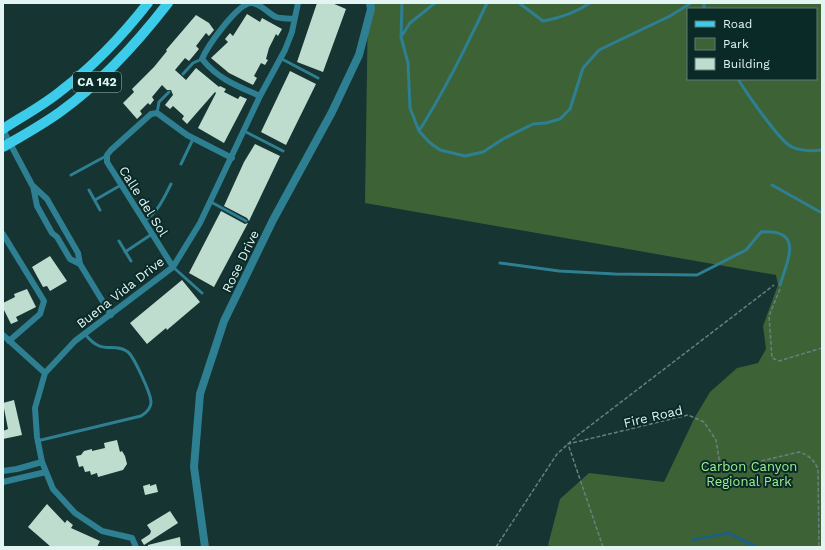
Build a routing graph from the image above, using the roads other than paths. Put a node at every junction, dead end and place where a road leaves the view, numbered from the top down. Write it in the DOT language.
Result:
graph roads {
  1 [pos="148,3"];
  2 [pos="168,3"];
  3 [pos="298,3"];
  4 [pos="370,3"];
  5 [pos="402,3"];
  6 [pos="435,3"];
  7 [pos="487,3"];
  8 [pos="519,3"];
  9 [pos="590,3"];
  10 [pos="691,3"];
  11 [pos="248,4"];
  12 [pos="294,19"];
  13 [pos="401,37"];
  14 [pos="280,58"];
  15 [pos="202,59"];
  16 [pos="183,74"];
  17 [pos="318,78"];
  18 [pos="739,80"];
  19 [pos="169,92"];
  20 [pos="260,96"];
  21 [pos="157,113"];
  22 [pos="3,130"];
  23 [pos="419,130"];
  24 [pos="244,131"];
  25 [pos="193,138"];
  26 [pos="6,145"];
  27 [pos="822,150"];
  28 [pos="283,151"];
  29 [pos="107,155"];
  30 [pos="232,158"];
  31 [pos="181,164"];
  32 [pos="71,175"];
  33 [pos="171,184"];
  34 [pos="32,185"];
  35 [pos="121,185"];
  36 [pos="772,185"];
  37 [pos="89,190"];
  38 [pos="95,200"];
  39 [pos="210,202"];
  40 [pos="100,210"];
  41 [pos="822,213"];
  42 [pos="144,221"];
  43 [pos="246,221"];
  44 [pos="3,234"];
  45 [pos="152,234"];
  46 [pos="119,241"];
  47 [pos="125,252"];
  48 [pos="130,261"];
  49 [pos="500,263"];
  50 [pos="80,264"];
  51 [pos="172,267"];
  52 [pos="780,285"];
  53 [pos="202,293"];
  54 [pos="111,315"];
  55 [pos="85,334"];
  56 [pos="3,335"];
  57 [pos="9,341"];
  58 [pos="46,373"];
  59 [pos="38,441"];
  60 [pos="42,462"];
  61 [pos="3,471"];
  62 [pos="46,472"];
  63 [pos="3,482"];
  64 [pos="136,547"];
  65 [pos="205,547"];
  1 -- 22 [label="main road, CA 142"];
  2 -- 26 [label="main road, CA 142"];
  3 -- 12 [label="street, Buena Vida Drive"];
  4 -- 65 [label="street, Rose Drive"];
  5 -- 13 [label="lane"];
  6 -- 13 [label="lane"];
  7 -- 23 [label="lane"];
  8 -- 9 [label="lane"];
  10 -- 23 [label="lane"];
  11 -- 12 [label="street"];
  11 -- 15 [label="street"];
  12 -- 14 [label="street, Buena Vida Drive"];
  13 -- 23 [label="lane"];
  14 -- 17 [label="lane"];
  14 -- 20 [label="street, Buena Vida Drive"];
  15 -- 16 [label="lane"];
  15 -- 20 [label="street"];
  18 -- 27 [label="lane"];
  19 -- 21 [label="lane"];
  20 -- 24 [label="street, Buena Vida Drive"];
  21 -- 25 [label="street"];
  21 -- 29 [label="street, Calle del Sol"];
  22 -- 26 [label="street"];
  24 -- 28 [label="lane"];
  24 -- 30 [label="street, Buena Vida Drive"];
  25 -- 30 [label="street"];
  25 -- 31 [label="lane"];
  26 -- 34 [label="street"];
  29 -- 32 [label="lane"];
  29 -- 35 [label="street, Calle del Sol"];
  30 -- 39 [label="street, Buena Vida Drive"];
  33 -- 42 [label="lane"];
  34 -- 50 [label="street"];
  34 -- 50 [label="street"];
  35 -- 38 [label="lane"];
  35 -- 42 [label="street, Calle del Sol"];
  36 -- 41 [label="lane"];
  37 -- 38 [label="lane"];
  38 -- 40 [label="lane"];
  39 -- 43 [label="lane"];
  39 -- 51 [label="street, Buena Vida Drive"];
  42 -- 45 [label="street, Calle del Sol"];
  44 -- 57 [label="street"];
  45 -- 47 [label="lane"];
  45 -- 51 [label="street, Calle del Sol"];
  46 -- 47 [label="lane"];
  47 -- 48 [label="lane"];
  49 -- 52 [label="lane"];
  50 -- 54 [label="street"];
  51 -- 53 [label="lane"];
  51 -- 54 [label="street, Buena Vida Drive"];
  54 -- 55 [label="street, Buena Vida Drive"];
  55 -- 58 [label="street, Buena Vida Drive"];
  55 -- 59 [label="lane"];
  56 -- 57 [label="street"];
  57 -- 58 [label="street"];
  58 -- 59 [label="street, Buena Vida Drive"];
  59 -- 60 [label="street, Buena Vida Drive"];
  60 -- 61 [label="street"];
  60 -- 62 [label="street, Buena Vida Drive"];
  62 -- 63 [label="street"];
  62 -- 64 [label="street, Buena Vida Drive"];
}
